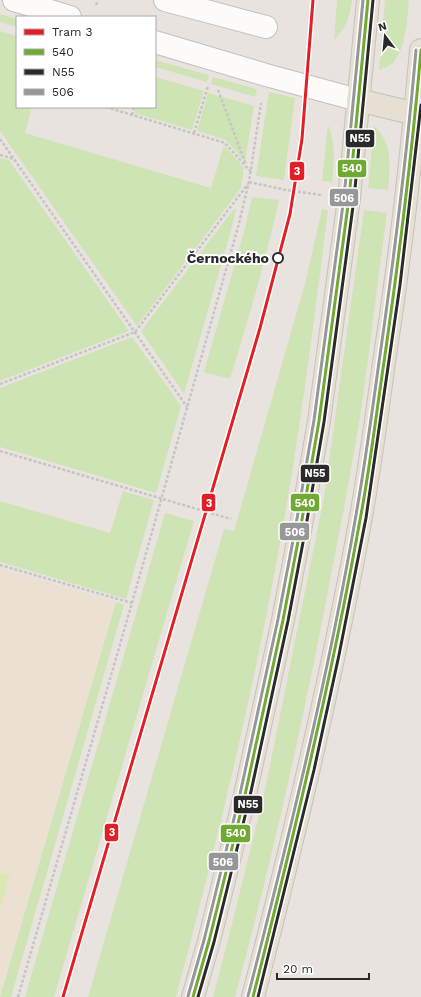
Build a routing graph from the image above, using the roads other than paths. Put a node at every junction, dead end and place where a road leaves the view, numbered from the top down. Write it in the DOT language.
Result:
graph roads {
  1 [pos="14,0"];
  2 [pos="165,0"];
  3 [pos="368,0"];
  4 [pos="67,16"];
  5 [pos="266,28"];
  6 [pos="156,42"];
  7 [pos="421,50"];
  8 [pos="358,100"];
  9 [pos="418,114"];
  10 [pos="193,997"];
  11 [pos="253,997"];
  1 -- 4 [label="street"];
  2 -- 5 [label="street"];
  3 -- 8 [label="main road"];
  6 -- 8 [label="street"];
  7 -- 9 [label="main road"];
  8 -- 9 [label="main road"];
  8 -- 10 [label="main road"];
  9 -- 11 [label="main road"];
}
